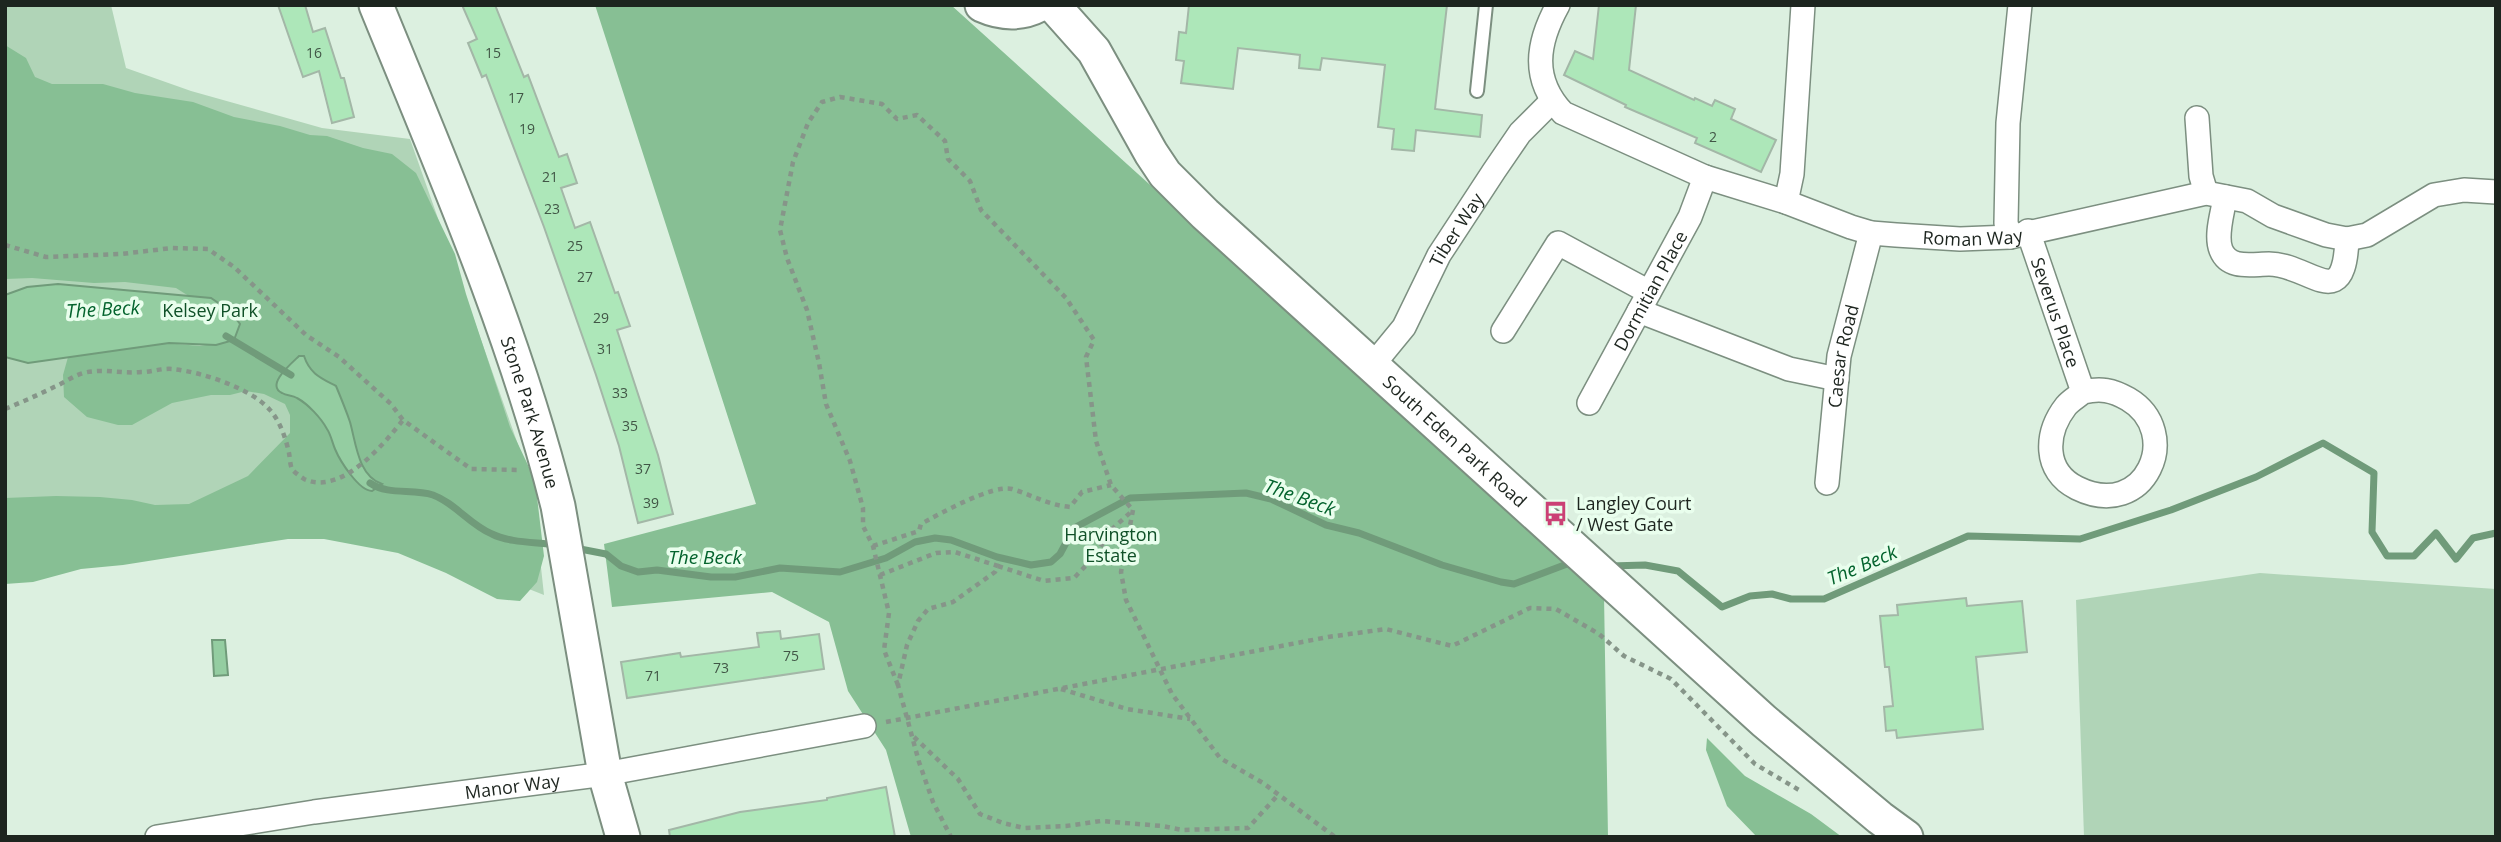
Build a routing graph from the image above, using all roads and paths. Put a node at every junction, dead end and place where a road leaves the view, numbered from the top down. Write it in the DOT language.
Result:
graph roads {
  1 [pos="376,5"];
  2 [pos="982,5"];
  3 [pos="1038,5"];
  4 [pos="1054,5"];
  5 [pos="1486,5"];
  6 [pos="1558,5"];
  7 [pos="1803,5"];
  8 [pos="2020,5"];
  9 [pos="1477,92"];
  10 [pos="1552,101"];
  11 [pos="2197,118"];
  12 [pos="1705,177"];
  13 [pos="2496,192"];
  14 [pos="2216,195"];
  15 [pos="1786,202"];
  16 [pos="1871,233"];
  17 [pos="2019,234"];
  18 [pos="2347,239"];
  19 [pos="5,245"];
  20 [pos="1644,302"];
  21 [pos="1503,331"];
  22 [pos="1372,366"];
  23 [pos="1837,379"];
  24 [pos="2082,392"];
  25 [pos="1589,403"];
  26 [pos="5,409"];
  27 [pos="403,420"];
  28 [pos="549,467"];
  29 [pos="1827,483"];
  30 [pos="1111,485"];
  31 [pos="1133,510"];
  32 [pos="873,546"];
  33 [pos="998,566"];
  34 [pos="880,575"];
  35 [pos="1159,669"];
  36 [pos="898,685"];
  37 [pos="1060,689"];
  38 [pos="908,718"];
  39 [pos="1191,719"];
  40 [pos="864,726"];
  41 [pos="913,737"];
  42 [pos="605,774"];
  43 [pos="1807,794"];
  44 [pos="1278,795"];
  45 [pos="1248,828"];
  46 [pos="157,837"];
  47 [pos="623,837"];
  48 [pos="951,837"];
  49 [pos="1242,837"];
  50 [pos="1335,837"];
  51 [pos="1906,837"];
  1 -- 28 [label="main road, Stone Park Avenue"];
  2 -- 3 [label="main road"];
  4 -- 22 [label="main road, South Eden Park Road"];
  5 -- 9 [label="lane"];
  6 -- 10 [label="street"];
  7 -- 15 [label="street"];
  8 -- 17 [label="street, Severus Place"];
  10 -- 12 [label="street, Roman Way"];
  10 -- 22 [label="street, Tiber Way"];
  11 -- 14 [label="street"];
  12 -- 15 [label="street, Roman Way"];
  12 -- 20 [label="street, Dormitian Place"];
  13 -- 18 [label="street"];
  14 -- 17 [label="street, Roman Way"];
  14 -- 18 [label="street, Roman Way"];
  14 -- 18 [label="street"];
  15 -- 16 [label="street, Roman Way"];
  16 -- 17 [label="street, Roman Way"];
  16 -- 23 [label="street, Caesar Road"];
  17 -- 24 [label="street, Severus Place"];
  19 -- 27 [label="path"];
  20 -- 21 [label="street"];
  20 -- 23 [label="street"];
  20 -- 25 [label="street, Dormitian Place"];
  22 -- 51 [label="main road, South Eden Park Road"];
  23 -- 29 [label="street, Caesar Road"];
  24 -- 24 [label="street"];
  26 -- 27 [label="path"];
  27 -- 28 [label="path"];
  28 -- 42 [label="main road, Stone Park Avenue"];
  30 -- 31 [label="path"];
  30 -- 32 [label="path"];
  30 -- 32 [label="path"];
  31 -- 33 [label="path"];
  31 -- 35 [label="path"];
  32 -- 34 [label="path"];
  33 -- 34 [label="path"];
  33 -- 36 [label="path"];
  34 -- 36 [label="path"];
  35 -- 37 [label="path"];
  35 -- 39 [label="path"];
  35 -- 43 [label="path"];
  36 -- 38 [label="path"];
  37 -- 38 [label="path"];
  37 -- 39 [label="path"];
  38 -- 40 [label="path"];
  38 -- 41 [label="path"];
  39 -- 44 [label="path"];
  40 -- 42 [label="street, Manor Way"];
  41 -- 45 [label="path"];
  41 -- 48 [label="path"];
  42 -- 46 [label="street, Manor Way"];
  42 -- 47 [label="main road, Stone Park Avenue"];
  44 -- 45 [label="path"];
  44 -- 50 [label="path"];
  45 -- 49 [label="path"];
}
